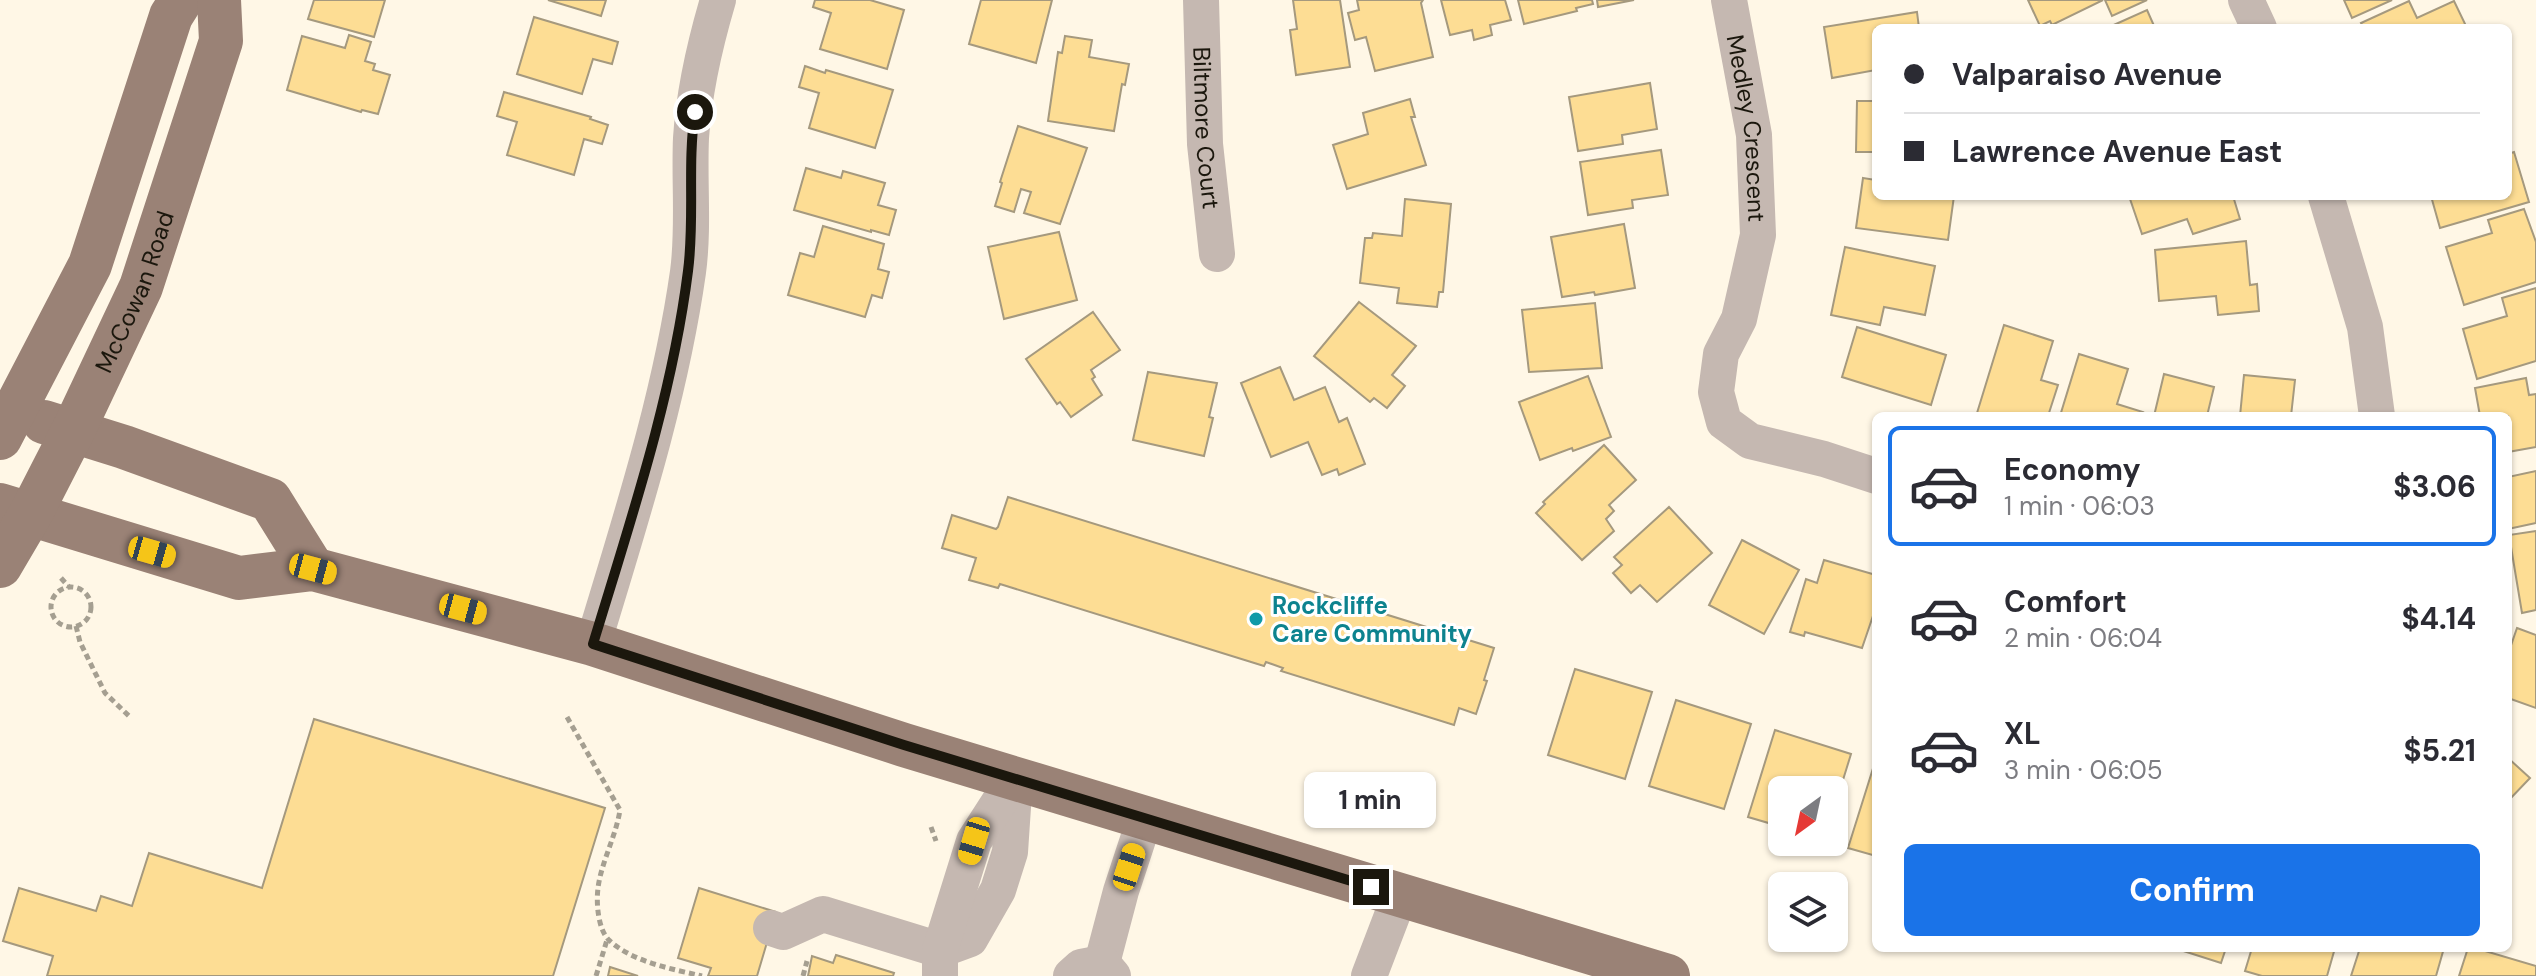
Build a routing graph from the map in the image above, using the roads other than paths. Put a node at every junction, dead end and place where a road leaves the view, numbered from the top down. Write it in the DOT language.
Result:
graph roads {
  1 [pos="181,0"];
  2 [pos="219,0"];
  3 [pos="718,0"];
  4 [pos="1201,0"];
  5 [pos="1729,0"];
  6 [pos="2246,0"];
  7 [pos="2257,24"];
  8 [pos="2327,200"];
  9 [pos="1217,254"];
  10 [pos="2376,412"];
  11 [pos="5,420"];
  12 [pos="73,431"];
  13 [pos="1872,475"];
  14 [pos="15,510"];
  15 [pos="0,566"];
  16 [pos="313,569"];
  17 [pos="593,644"];
  18 [pos="1015,777"];
  19 [pos="1145,818"];
  20 [pos="1400,895"];
  21 [pos="771,928"];
  22 [pos="940,963"];
  23 [pos="1095,972"];
  24 [pos="1369,976"];
  25 [pos="1668,976"];
  1 -- 11 [label="main road, McCowan Road"];
  2 -- 12 [label="main road, McCowan Road"];
  3 -- 17 [label="street"];
  4 -- 9 [label="street, Biltmore Court"];
  5 -- 13 [label="street, Medley Crescent"];
  6 -- 7 [label="street"];
  8 -- 10 [label="street"];
  11 -- 12 [label="main road"];
  12 -- 14 [label="main road, McCowan Road"];
  12 -- 16 [label="main road"];
  14 -- 15 [label="main road, McCowan Road"];
  14 -- 16 [label="main road"];
  16 -- 17 [label="main road"];
  17 -- 18 [label="main road"];
  18 -- 19 [label="main road"];
  18 -- 22 [label="street"];
  19 -- 20 [label="main road"];
  19 -- 23 [label="street"];
  20 -- 24 [label="street"];
  20 -- 25 [label="main road"];
  21 -- 22 [label="street"];
}
